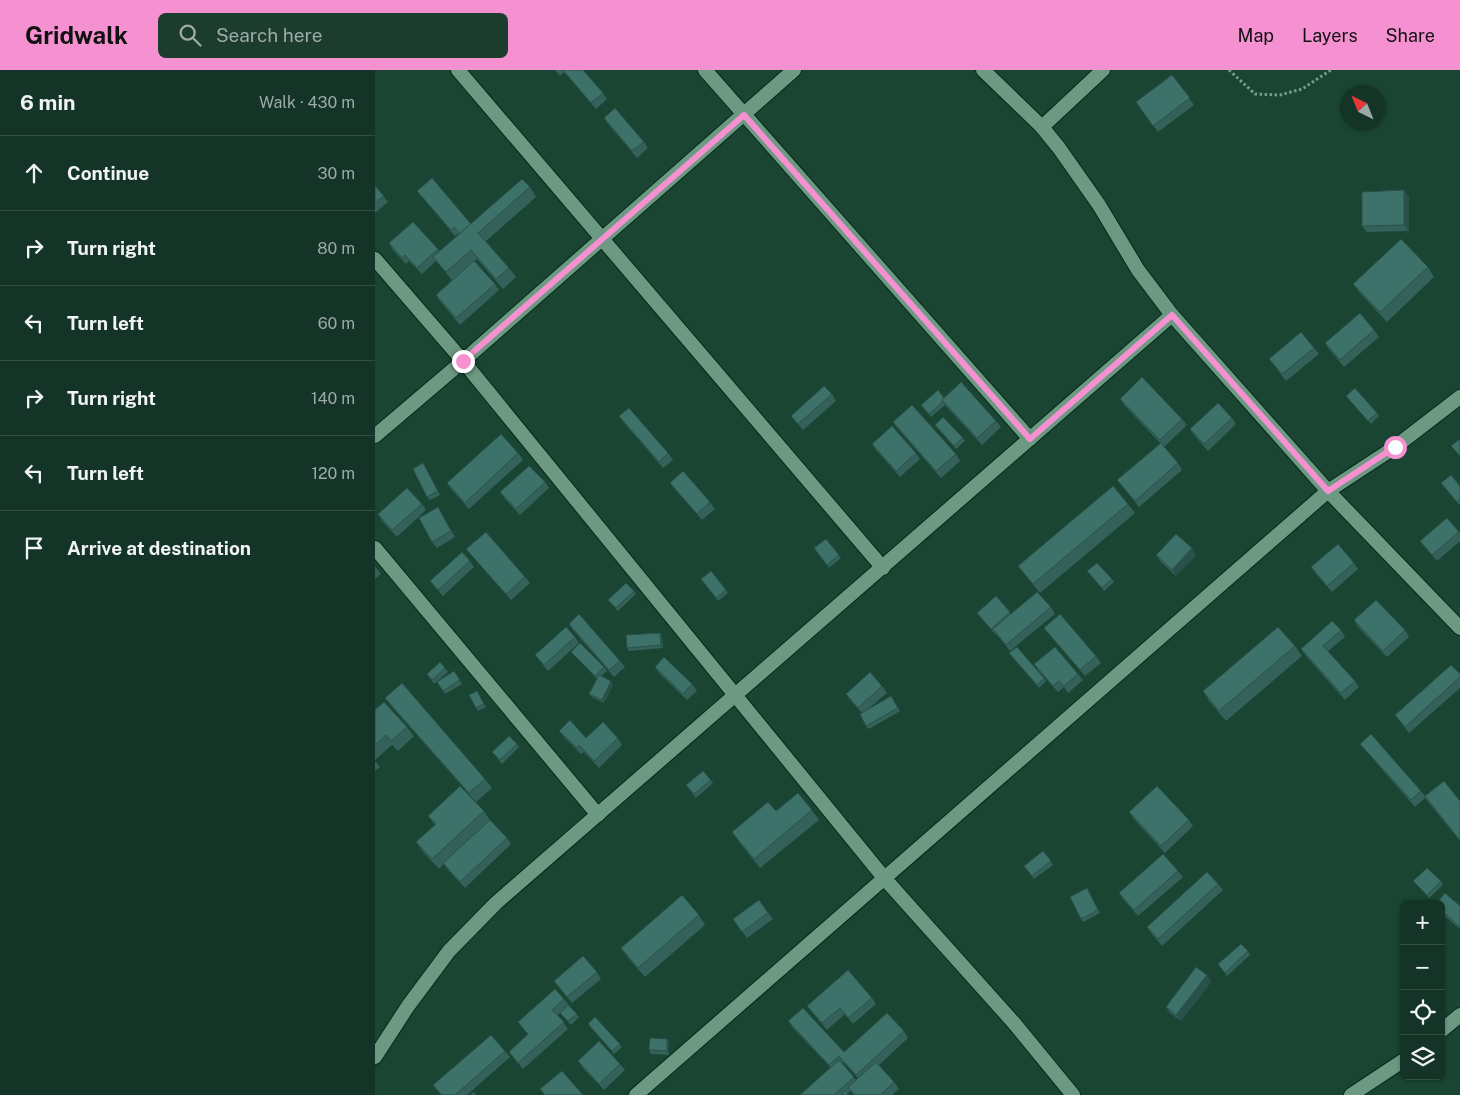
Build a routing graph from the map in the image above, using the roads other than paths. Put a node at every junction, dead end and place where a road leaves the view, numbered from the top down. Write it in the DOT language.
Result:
graph roads {
  1 [pos="458,70"];
  2 [pos="705,70"];
  3 [pos="794,70"];
  4 [pos="983,70"];
  5 [pos="1103,70"];
  6 [pos="744,115"];
  7 [pos="1042,127"];
  8 [pos="603,238"];
  9 [pos="375,259"];
  10 [pos="1172,315"];
  11 [pos="463,361"];
  12 [pos="1460,397"];
  13 [pos="375,436"];
  14 [pos="1030,439"];
  15 [pos="1328,491"];
  16 [pos="375,548"];
  17 [pos="883,568"];
  18 [pos="1460,628"];
  19 [pos="737,696"];
  20 [pos="598,815"];
  21 [pos="885,879"];
  22 [pos="1460,1015"];
  23 [pos="1445,1028"];
  24 [pos="375,1056"];
  25 [pos="1400,1063"];
  26 [pos="636,1095"];
  27 [pos="1073,1095"];
  28 [pos="1351,1095"];
  1 -- 8 [label="street"];
  2 -- 6 [label="street"];
  3 -- 6 [label="street"];
  4 -- 7 [label="street"];
  5 -- 7 [label="street"];
  6 -- 8 [label="street"];
  6 -- 14 [label="street"];
  7 -- 10 [label="street"];
  8 -- 11 [label="street"];
  8 -- 17 [label="street"];
  9 -- 11 [label="street"];
  10 -- 14 [label="street"];
  10 -- 15 [label="street"];
  11 -- 13 [label="street"];
  11 -- 19 [label="street"];
  12 -- 15 [label="street"];
  14 -- 17 [label="street"];
  15 -- 18 [label="street"];
  15 -- 21 [label="street"];
  16 -- 20 [label="street"];
  17 -- 19 [label="street"];
  19 -- 20 [label="street"];
  19 -- 21 [label="street"];
  20 -- 24 [label="street"];
  21 -- 26 [label="street"];
  21 -- 27 [label="street"];
  22 -- 23 [label="street"];
  25 -- 28 [label="street"];
}
